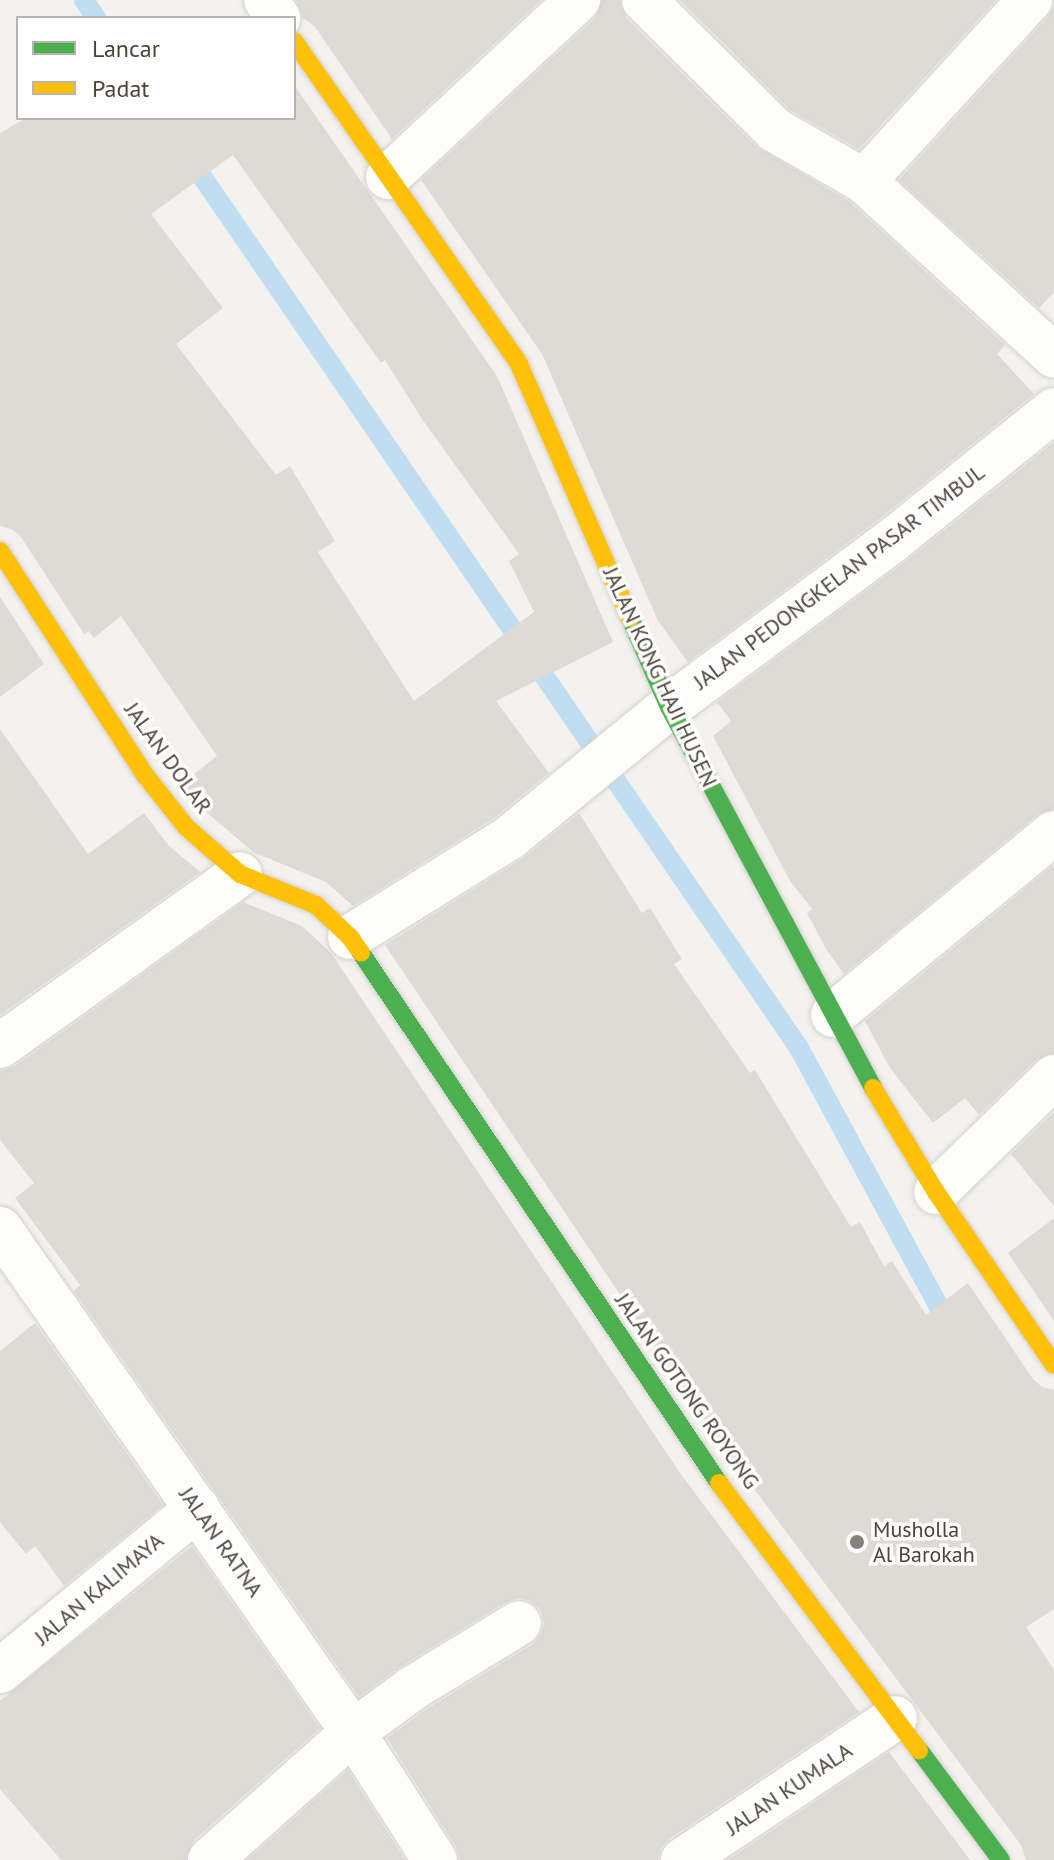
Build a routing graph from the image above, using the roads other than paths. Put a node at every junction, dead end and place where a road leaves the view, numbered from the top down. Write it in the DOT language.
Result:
graph roads {
  1 [pos="578,0"];
  2 [pos="644,0"];
  3 [pos="1030,0"];
  4 [pos="296,44"];
  5 [pos="388,177"];
  6 [pos="864,181"];
  7 [pos="1054,356"];
  8 [pos="1054,410"];
  9 [pos="0,551"];
  10 [pos="664,712"];
  11 [pos="1054,833"];
  12 [pos="240,874"];
  13 [pos="350,937"];
  14 [pos="833,1015"];
  15 [pos="0,1046"];
  16 [pos="1054,1077"];
  17 [pos="936,1192"];
  18 [pos="0,1229"];
  19 [pos="1052,1362"];
  20 [pos="198,1508"];
  21 [pos="519,1623"];
  22 [pos="0,1671"];
  23 [pos="895,1718"];
  24 [pos="353,1732"];
  25 [pos="210,1860"];
  26 [pos="435,1860"];
  27 [pos="683,1860"];
  28 [pos="1001,1860"];
  1 -- 5 [label="street"];
  2 -- 6 [label="street"];
  3 -- 6 [label="street"];
  4 -- 5 [label="street, JALAN KONG HAJI HUSEN"];
  5 -- 10 [label="street, JALAN KONG HAJI HUSEN"];
  6 -- 7 [label="street"];
  8 -- 10 [label="street, JALAN PEDONGKELAN PASAR TIMBUL"];
  9 -- 12 [label="street, JALAN DOLAR"];
  10 -- 13 [label="street, JALAN PEDONGKELAN PASAR TIMBUL"];
  10 -- 14 [label="street, JALAN KONG HAJI HUSEN"];
  11 -- 14 [label="street"];
  12 -- 13 [label="street, JALAN DOLAR"];
  12 -- 15 [label="street"];
  13 -- 23 [label="street, JALAN GOTONG ROYONG"];
  14 -- 17 [label="street, JALAN KONG HAJI HUSEN"];
  16 -- 17 [label="street"];
  17 -- 19 [label="street, JALAN KONG HAJI HUSEN"];
  18 -- 20 [label="street, JALAN RATNA"];
  20 -- 22 [label="street, JALAN KALIMAYA"];
  20 -- 24 [label="street, JALAN RATNA"];
  21 -- 24 [label="street"];
  23 -- 27 [label="street, JALAN KUMALA"];
  23 -- 28 [label="street, JALAN GOTONG ROYONG"];
  24 -- 25 [label="street"];
  24 -- 26 [label="street, JALAN RATNA"];
}
